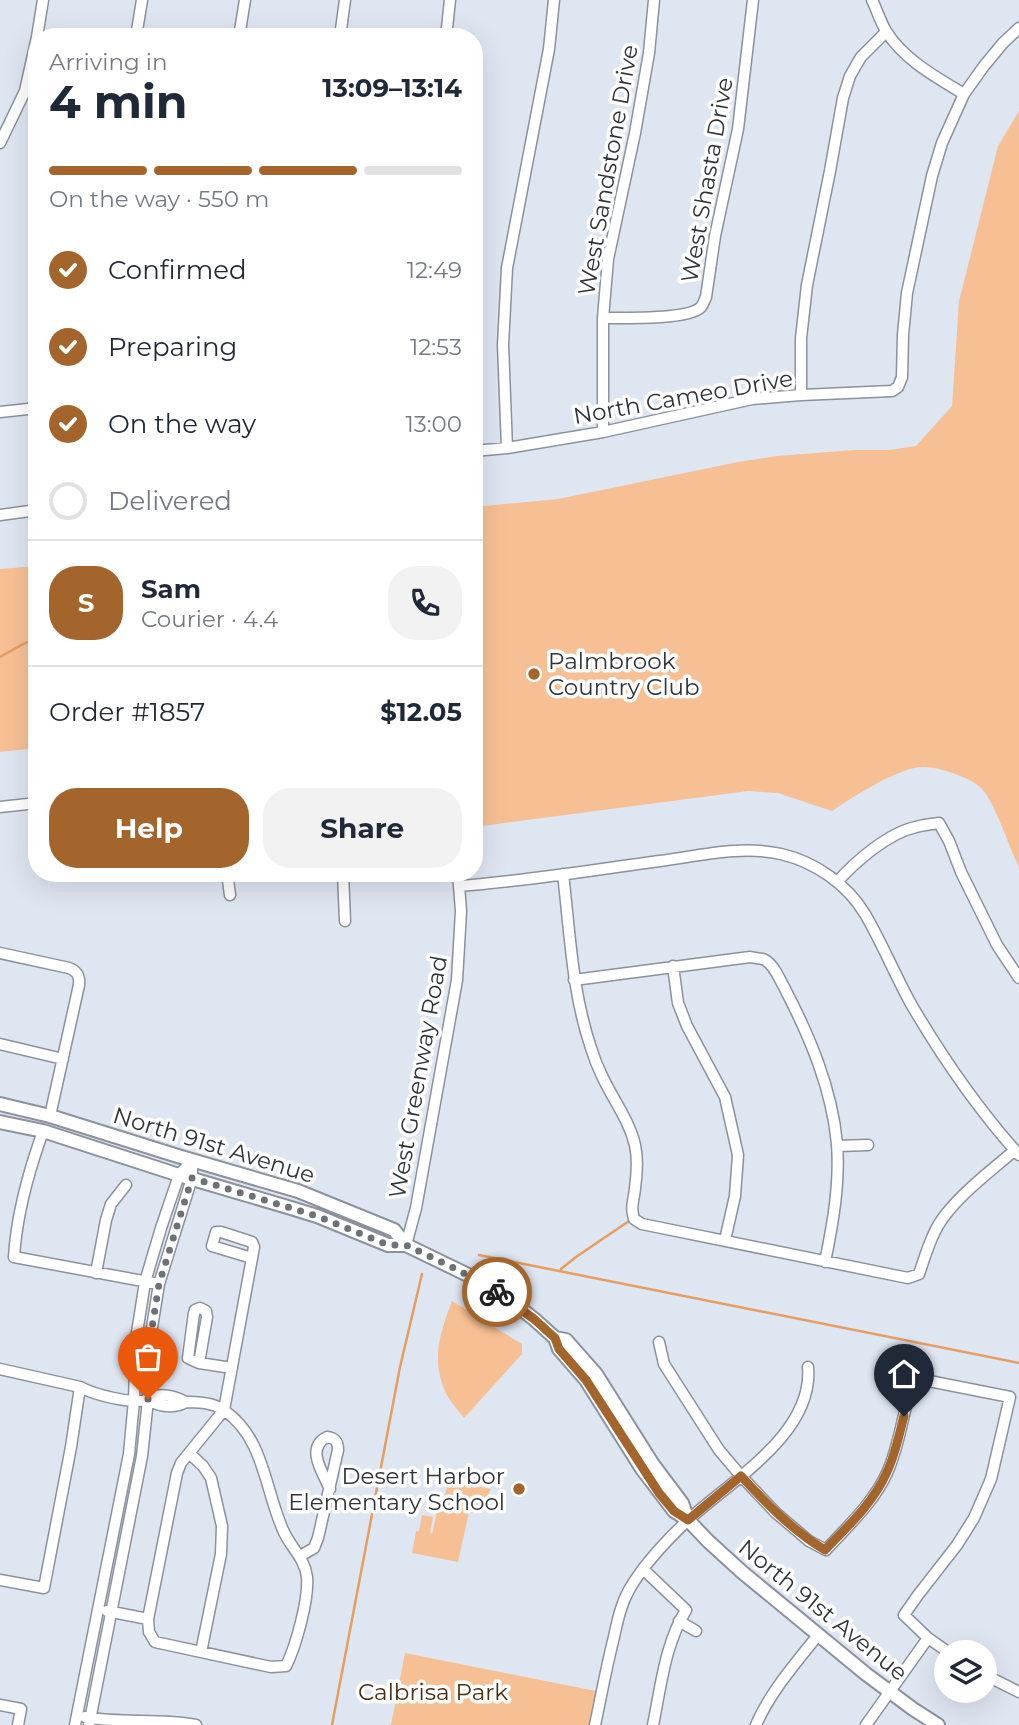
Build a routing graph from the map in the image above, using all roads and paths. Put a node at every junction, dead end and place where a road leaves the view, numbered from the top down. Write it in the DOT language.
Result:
graph roads {
  1 [pos="43,0"];
  2 [pos="142,0"];
  3 [pos="245,0"];
  4 [pos="345,0"];
  5 [pos="450,0"];
  6 [pos="554,0"];
  7 [pos="654,0"];
  8 [pos="753,0"];
  9 [pos="872,0"];
  10 [pos="38,28"];
  11 [pos="137,28"];
  12 [pos="240,28"];
  13 [pos="341,28"];
  14 [pos="447,28"];
  15 [pos="1019,28"];
  16 [pos="887,32"];
  17 [pos="28,78"];
  18 [pos="964,94"];
  19 [pos="0,143"];
  20 [pos="603,317"];
  21 [pos="801,395"];
  22 [pos="28,409"];
  23 [pos="0,412"];
  24 [pos="603,432"];
  25 [pos="507,448"];
  26 [pos="483,450"];
  27 [pos="28,511"];
  28 [pos="0,515"];
  29 [pos="28,804"];
  30 [pos="0,807"];
  31 [pos="563,874"];
  32 [pos="228,882"];
  33 [pos="344,882"];
  34 [pos="459,882"];
  35 [pos="837,882"];
  36 [pos="459,886"];
  37 [pos="230,895"];
  38 [pos="345,921"];
  39 [pos="0,953"];
  40 [pos="673,966"];
  41 [pos="1019,978"];
  42 [pos="574,980"];
  43 [pos="0,1044"];
  44 [pos="63,1059"];
  45 [pos="0,1104"];
  46 [pos="50,1116"];
  47 [pos="0,1122"];
  48 [pos="43,1131"];
  49 [pos="867,1145"];
  50 [pos="837,1146"];
  51 [pos="1017,1152"];
  52 [pos="192,1161"];
  53 [pos="186,1177"];
  54 [pos="125,1185"];
  55 [pos="725,1240"];
  56 [pos="406,1245"];
  57 [pos="252,1258"];
  58 [pos="825,1262"];
  59 [pos="96,1273"];
  60 [pos="145,1282"];
  61 [pos="159,1284"];
  62 [pos="659,1342"];
  63 [pos="199,1363"];
  64 [pos="808,1367"];
  65 [pos="232,1368"];
  66 [pos="0,1369"];
  67 [pos="80,1387"];
  68 [pos="148,1399"];
  69 [pos="134,1400"];
  70 [pos="224,1410"];
  71 [pos="189,1453"];
  72 [pos="741,1476"];
  73 [pos="330,1489"];
  74 [pos="688,1520"];
  75 [pos="300,1556"];
  76 [pos="643,1569"];
  77 [pos="0,1580"];
  78 [pos="98,1609"];
  79 [pos="111,1612"];
  80 [pos="148,1619"];
  81 [pos="679,1622"];
  82 [pos="696,1630"];
  83 [pos="818,1635"];
  84 [pos="928,1638"];
  85 [pos="934,1642"];
  86 [pos="201,1652"];
  87 [pos="997,1681"];
  88 [pos="890,1692"];
  89 [pos="1019,1692"];
  90 [pos="0,1705"];
  91 [pos="76,1721"];
  92 [pos="90,1722"];
  93 [pos="141,1724"];
  94 [pos="18,1725"];
  95 [pos="196,1725"];
  96 [pos="595,1725"];
  97 [pos="653,1725"];
  98 [pos="756,1725"];
  99 [pos="866,1725"];
  100 [pos="938,1725"];
  1 -- 10 [label="street"];
  2 -- 11 [label="street"];
  3 -- 12 [label="street"];
  4 -- 13 [label="street"];
  5 -- 14 [label="street"];
  6 -- 25 [label="street"];
  7 -- 20 [label="street, West Sandstone Drive"];
  8 -- 20 [label="street, West Shasta Drive"];
  9 -- 16 [label="street"];
  15 -- 18 [label="street"];
  16 -- 18 [label="street"];
  16 -- 21 [label="street"];
  17 -- 19 [label="street"];
  18 -- 21 [label="street, North Cameo Drive"];
  20 -- 24 [label="street, West Sandstone Drive"];
  21 -- 24 [label="street, North Cameo Drive"];
  22 -- 23 [label="street"];
  24 -- 25 [label="street, North Cameo Drive"];
  25 -- 26 [label="street, North Cameo Drive"];
  27 -- 28 [label="street"];
  29 -- 30 [label="street"];
  31 -- 35 [label="street"];
  31 -- 36 [label="street"];
  31 -- 42 [label="street"];
  32 -- 37 [label="street"];
  33 -- 38 [label="street"];
  34 -- 36 [label="street, West Greenway Road"];
  35 -- 41 [label="street"];
  35 -- 51 [label="street"];
  36 -- 56 [label="street, West Greenway Road"];
  39 -- 44 [label="street"];
  40 -- 42 [label="street"];
  40 -- 50 [label="street"];
  40 -- 55 [label="street"];
  42 -- 55 [label="street"];
  43 -- 44 [label="street"];
  44 -- 46 [label="street"];
  45 -- 46 [label="main road, North 91st Avenue"];
  46 -- 52 [label="main road, North 91st Avenue"];
  47 -- 48 [label="main road, North 91st Avenue"];
  48 -- 53 [label="main road, North 91st Avenue"];
  48 -- 59 [label="street"];
  49 -- 50 [label="street"];
  50 -- 58 [label="street"];
  51 -- 58 [label="street"];
  52 -- 53 [label="street"];
  52 -- 56 [label="main road, North 91st Avenue"];
  53 -- 56 [label="main road, North 91st Avenue"];
  53 -- 60 [label="street"];
  53 -- 61 [label="street"];
  54 -- 59 [label="street"];
  55 -- 58 [label="street"];
  56 -- 74 [label="main road, North 91st Avenue"];
  57 -- 57 [label="street"];
  57 -- 65 [label="street"];
  59 -- 60 [label="street"];
  60 -- 61 [label="street"];
  60 -- 69 [label="street"];
  61 -- 68 [label="street"];
  62 -- 72 [label="street"];
  63 -- 63 [label="street"];
  63 -- 65 [label="street"];
  64 -- 72 [label="street"];
  65 -- 70 [label="street"];
  66 -- 67 [label="street"];
  67 -- 69 [label="street"];
  67 -- 77 [label="street"];
  68 -- 69 [label="street"];
  68 -- 70 [label="street"];
  68 -- 79 [label="street"];
  69 -- 78 [label="street"];
  70 -- 71 [label="street"];
  70 -- 75 [label="street"];
  71 -- 80 [label="street"];
  71 -- 86 [label="street"];
  72 -- 74 [label="street"];
  72 -- 84 [label="street"];
  73 -- 75 [label="street"];
  74 -- 76 [label="street"];
  74 -- 83 [label="main road, North 91st Avenue"];
  75 -- 86 [label="street"];
  76 -- 81 [label="street"];
  76 -- 96 [label="street"];
  78 -- 79 [label="street"];
  78 -- 91 [label="street"];
  79 -- 80 [label="street"];
  79 -- 92 [label="street"];
  80 -- 86 [label="street"];
  81 -- 82 [label="street"];
  81 -- 97 [label="street"];
  83 -- 88 [label="main road, North 91st Avenue"];
  83 -- 98 [label="street"];
  84 -- 85 [label="street"];
  84 -- 88 [label="street"];
  87 -- 89 [label="street"];
  88 -- 99 [label="street"];
  88 -- 100 [label="main road, North 91st Avenue"];
  90 -- 94 [label="street"];
  91 -- 92 [label="street"];
  92 -- 93 [label="street"];
  93 -- 95 [label="street"];
}
